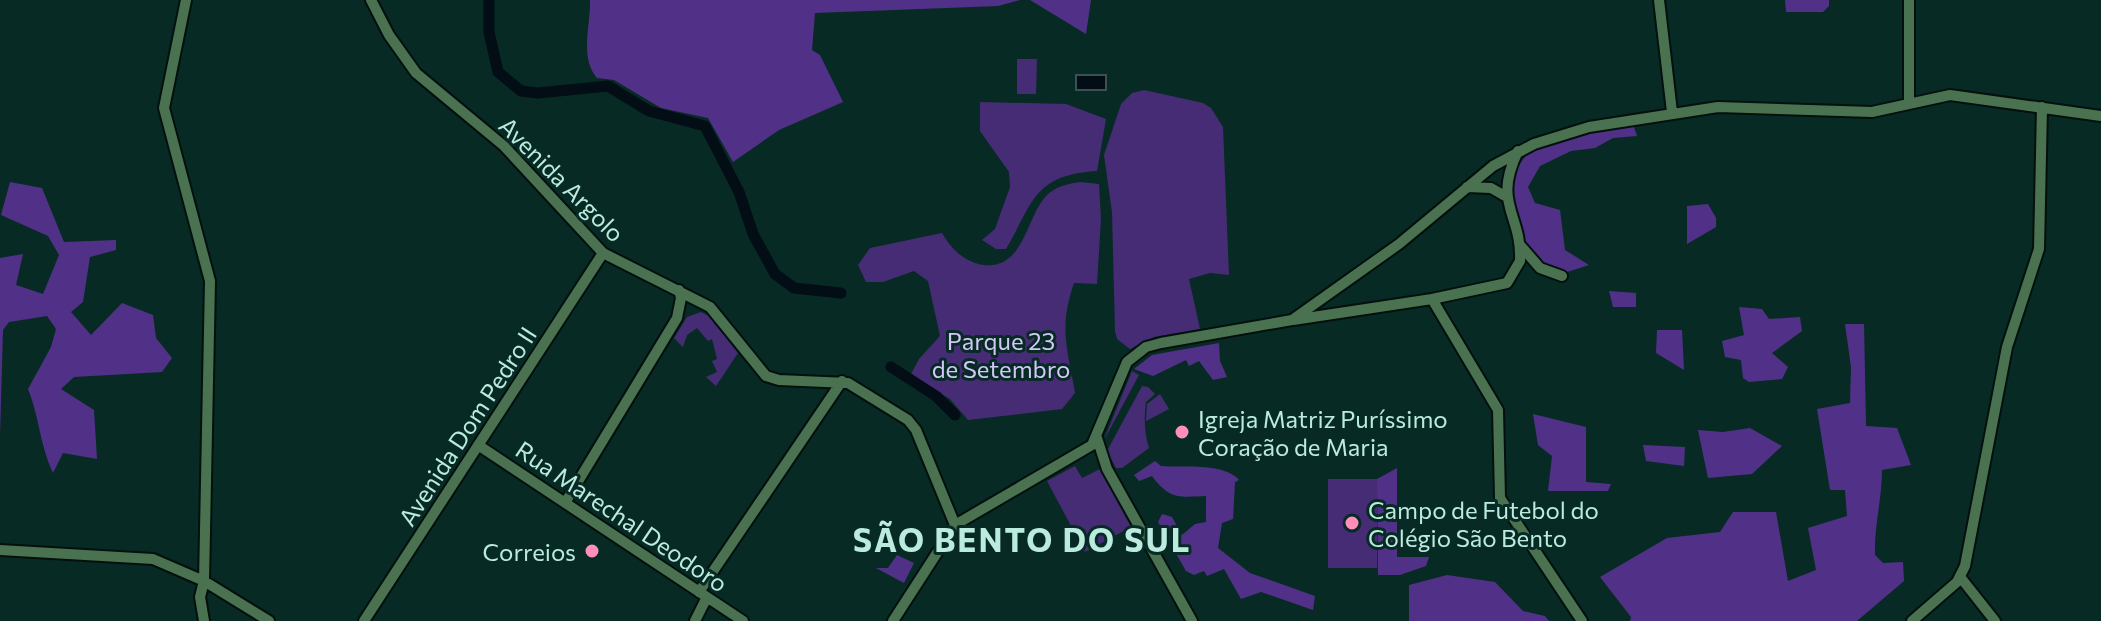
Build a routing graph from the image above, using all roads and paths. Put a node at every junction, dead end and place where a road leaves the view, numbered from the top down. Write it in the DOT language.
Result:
graph roads {
  1 [pos="186,0"];
  2 [pos="371,0"];
  3 [pos="1659,0"];
  4 [pos="1909,0"];
  5 [pos="1909,103"];
  6 [pos="2042,107"];
  7 [pos="1672,112"];
  8 [pos="2101,116"];
  9 [pos="1518,151"];
  10 [pos="1467,187"];
  11 [pos="1505,196"];
  12 [pos="1519,244"];
  13 [pos="603,253"];
  14 [pos="1562,276"];
  15 [pos="679,290"];
  16 [pos="1432,299"];
  17 [pos="1313,304"];
  18 [pos="1318,316"];
  19 [pos="1292,320"];
  20 [pos="842,381"];
  21 [pos="1097,438"];
  22 [pos="478,445"];
  23 [pos="1076,455"];
  24 [pos="1107,469"];
  25 [pos="565,503"];
  26 [pos="955,525"];
  27 [pos="0,550"];
  28 [pos="1961,578"];
  29 [pos="204,581"];
  30 [pos="703,594"];
  31 [pos="204,621"];
  32 [pos="269,621"];
  33 [pos="364,621"];
  34 [pos="695,621"];
  35 [pos="743,621"];
  36 [pos="893,621"];
  37 [pos="1192,621"];
  38 [pos="1582,621"];
  39 [pos="1912,621"];
  40 [pos="1995,621"];
  1 -- 29 [label="main road"];
  2 -- 13 [label="main road, Avenida Argolo"];
  3 -- 7 [label="main road"];
  4 -- 5 [label="main road"];
  5 -- 6 [label="main road"];
  5 -- 7 [label="main road"];
  6 -- 8 [label="main road"];
  6 -- 28 [label="main road"];
  7 -- 9 [label="main road"];
  9 -- 10 [label="main road"];
  9 -- 11 [label="main road"];
  10 -- 11 [label="main road"];
  10 -- 17 [label="main road"];
  11 -- 12 [label="main road"];
  12 -- 14 [label="main road"];
  12 -- 16 [label="main road"];
  13 -- 15 [label="main road, Avenida Argolo"];
  13 -- 22 [label="main road, Avenida Dom Pedro II"];
  15 -- 20 [label="main road, Avenida Argolo"];
  15 -- 25 [label="main road"];
  16 -- 18 [label="main road"];
  16 -- 38 [label="main road"];
  17 -- 18 [label="main road"];
  17 -- 19 [label="main road"];
  18 -- 19 [label="main road"];
  19 -- 21 [label="main road"];
  20 -- 26 [label="main road, Avenida Argolo"];
  20 -- 30 [label="main road"];
  21 -- 23 [label="main road"];
  21 -- 24 [label="main road"];
  22 -- 25 [label="main road, Rua Marechal Deodoro"];
  22 -- 33 [label="main road, Avenida Dom Pedro II"];
  23 -- 24 [label="main road"];
  23 -- 26 [label="main road"];
  24 -- 37 [label="main road"];
  25 -- 30 [label="main road, Rua Marechal Deodoro"];
  26 -- 36 [label="main road"];
  27 -- 29 [label="main road"];
  28 -- 39 [label="main road"];
  28 -- 40 [label="main road"];
  29 -- 31 [label="main road"];
  29 -- 32 [label="main road"];
  30 -- 34 [label="main road"];
  30 -- 35 [label="main road, Rua Marechal Deodoro"];
}
